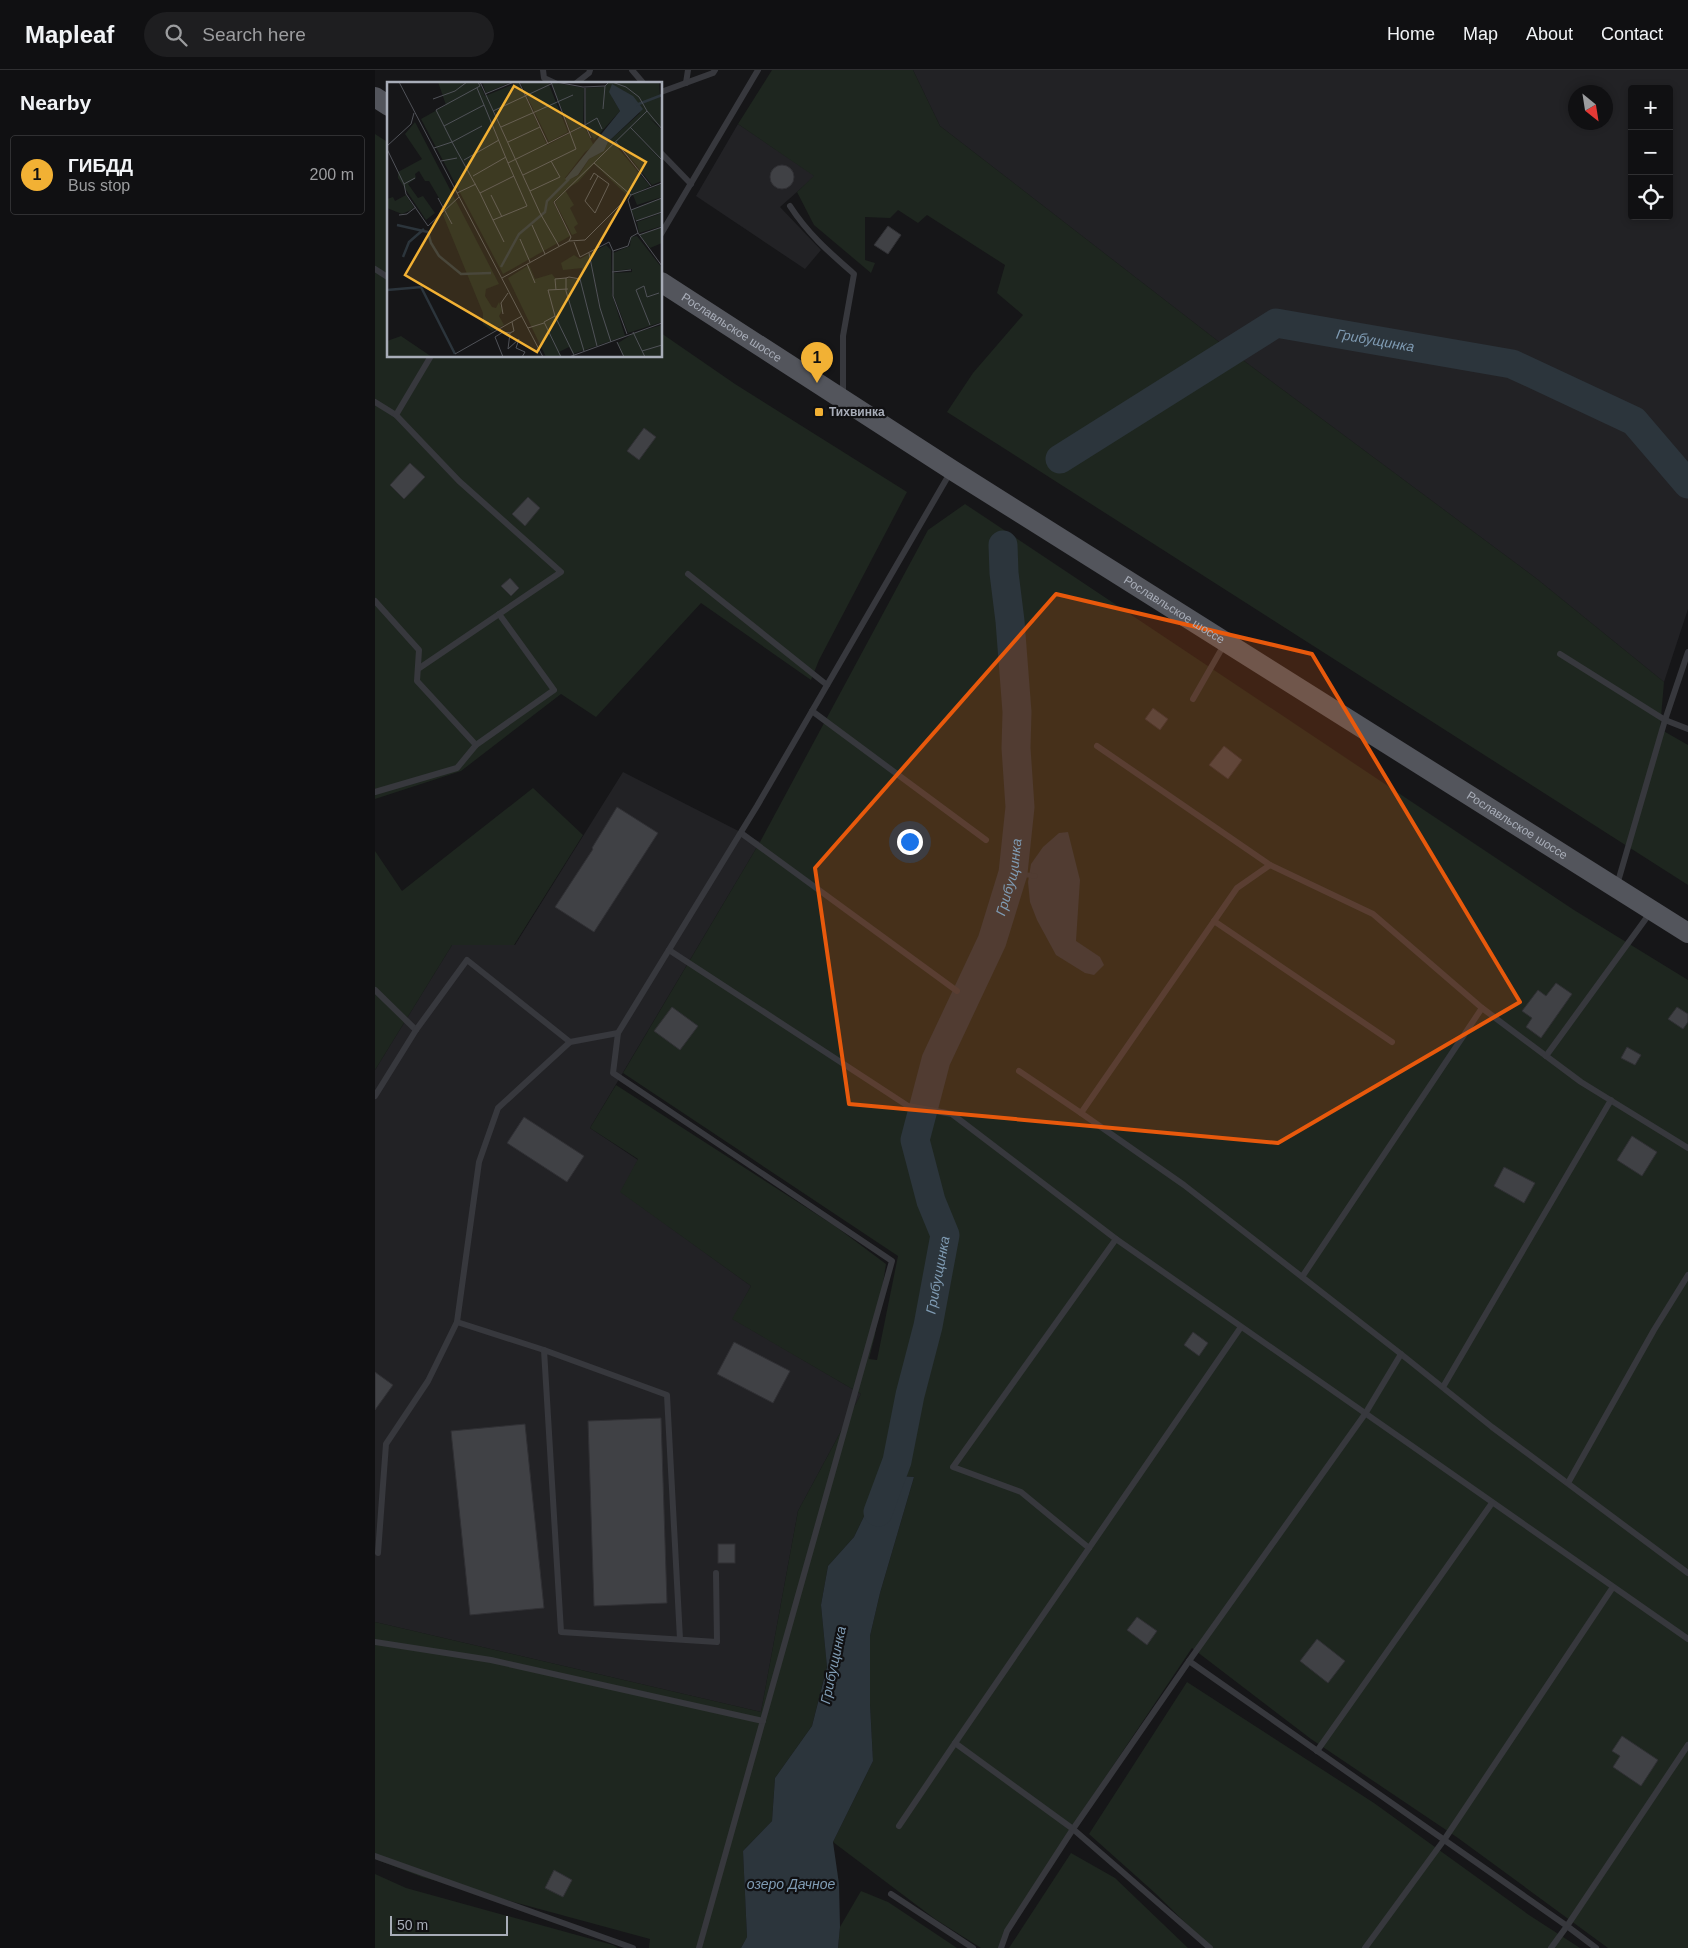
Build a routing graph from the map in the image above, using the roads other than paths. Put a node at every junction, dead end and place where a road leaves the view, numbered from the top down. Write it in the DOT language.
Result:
graph roads {
  1 [pos="543,70"];
  2 [pos="590,70"];
  3 [pos="632,70"];
  4 [pos="689,70"];
  5 [pos="715,70"];
  6 [pos="758,70"];
  7 [pos="553,82"];
  8 [pos="578,82"];
  9 [pos="642,82"];
  10 [pos="686,83"];
  11 [pos="663,91"];
  12 [pos="375,97"];
  13 [pos="387,105"];
  14 [pos="663,156"];
  15 [pos="691,184"];
  16 [pos="790,206"];
  17 [pos="663,231"];
  18 [pos="375,269"];
  19 [pos="387,277"];
  20 [pos="663,283"];
  21 [pos="430,358"];
  22 [pos="843,400"];
  23 [pos="375,402"];
  24 [pos="396,415"];
  25 [pos="952,470"];
  26 [pos="688,574"];
  27 [pos="375,601"];
  28 [pos="499,614"];
  29 [pos="1226,642"];
  30 [pos="1688,652"];
  31 [pos="1559,654"];
  32 [pos="418,670"];
  33 [pos="827,685"];
  34 [pos="1193,699"];
  35 [pos="812,711"];
  36 [pos="1665,720"];
  37 [pos="1688,729"];
  38 [pos="476,745"];
  39 [pos="1097,746"];
  40 [pos="375,792"];
  41 [pos="741,833"];
  42 [pos="986,840"];
  43 [pos="1270,865"];
  44 [pos="1616,888"];
  45 [pos="1651,910"];
  46 [pos="1214,921"];
  47 [pos="1688,933"];
  48 [pos="669,950"];
  49 [pos="375,990"];
  50 [pos="957,992"];
  51 [pos="1482,1008"];
  52 [pos="416,1030"];
  53 [pos="618,1033"];
  54 [pos="570,1042"];
  55 [pos="1392,1042"];
  56 [pos="1546,1056"];
  57 [pos="1019,1071"];
  58 [pos="375,1096"];
  59 [pos="1611,1100"];
  60 [pos="1081,1113"];
  61 [pos="1688,1148"];
  62 [pos="1116,1239"];
  63 [pos="1688,1274"];
  64 [pos="1302,1277"];
  65 [pos="457,1322"];
  66 [pos="1241,1327"];
  67 [pos="544,1350"];
  68 [pos="1401,1354"];
  69 [pos="1443,1387"];
  70 [pos="1365,1414"];
  71 [pos="1568,1483"];
  72 [pos="1491,1503"];
  73 [pos="1089,1548"];
  74 [pos="378,1553"];
  75 [pos="716,1573"];
  76 [pos="1688,1573"];
  77 [pos="1613,1588"];
  78 [pos="681,1639"];
  79 [pos="1688,1639"];
  80 [pos="375,1642"];
  81 [pos="1189,1661"];
  82 [pos="763,1721"];
  83 [pos="955,1743"];
  84 [pos="1688,1745"];
  85 [pos="1317,1751"];
  86 [pos="899,1826"];
  87 [pos="1073,1829"];
  88 [pos="1444,1840"];
  89 [pos="375,1856"];
  90 [pos="891,1894"];
  91 [pos="1567,1926"];
  92 [pos="633,1948"];
  93 [pos="699,1948"];
  94 [pos="973,1948"];
  95 [pos="1001,1948"];
  96 [pos="1210,1948"];
  97 [pos="1365,1948"];
  98 [pos="1551,1948"];
  99 [pos="1596,1948"];
  1 -- 7 [label="lane"];
  2 -- 8 [label="lane"];
  3 -- 9 [label="lane"];
  4 -- 10 [label="lane"];
  5 -- 10 [label="lane"];
  6 -- 15 [label="lane"];
  10 -- 11 [label="lane"];
  12 -- 13 [label="main road"];
  14 -- 15 [label="lane"];
  15 -- 17 [label="lane"];
  16 -- 22 [label="lane"];
  18 -- 19 [label="lane"];
  20 -- 22 [label="main road, Рославльское шоссе"];
  21 -- 24 [label="lane"];
  22 -- 25 [label="main road, Рославльское шоссе"];
  23 -- 24 [label="lane"];
  24 -- 28 [label="lane"];
  25 -- 29 [label="main road, Рославльское шоссе"];
  25 -- 33 [label="lane"];
  26 -- 33 [label="lane"];
  27 -- 32 [label="lane"];
  28 -- 32 [label="lane"];
  28 -- 38 [label="lane"];
  29 -- 34 [label="lane"];
  29 -- 44 [label="main road, Рославльское шоссе"];
  30 -- 36 [label="lane"];
  31 -- 36 [label="lane"];
  32 -- 38 [label="lane"];
  33 -- 35 [label="lane"];
  35 -- 41 [label="lane"];
  35 -- 42 [label="lane"];
  36 -- 37 [label="lane"];
  36 -- 44 [label="lane"];
  38 -- 40 [label="lane"];
  39 -- 43 [label="lane"];
  41 -- 48 [label="lane"];
  41 -- 50 [label="lane"];
  43 -- 46 [label="lane"];
  43 -- 51 [label="lane"];
  44 -- 45 [label="main road, Рославльское шоссе"];
  45 -- 47 [label="main road, Рославльское шоссе"];
  45 -- 56 [label="lane"];
  46 -- 55 [label="lane"];
  46 -- 60 [label="lane"];
  48 -- 53 [label="lane"];
  48 -- 62 [label="lane"];
  49 -- 52 [label="lane"];
  51 -- 56 [label="lane"];
  51 -- 64 [label="lane"];
  52 -- 54 [label="lane"];
  52 -- 58 [label="lane"];
  53 -- 54 [label="lane"];
  53 -- 82 [label="lane"];
  54 -- 65 [label="lane"];
  56 -- 59 [label="lane"];
  57 -- 60 [label="lane"];
  59 -- 61 [label="lane"];
  59 -- 69 [label="lane"];
  60 -- 64 [label="lane"];
  62 -- 66 [label="lane"];
  62 -- 73 [label="lane"];
  63 -- 71 [label="lane"];
  64 -- 68 [label="lane"];
  65 -- 67 [label="lane"];
  65 -- 74 [label="lane"];
  66 -- 70 [label="lane"];
  66 -- 73 [label="lane"];
  67 -- 78 [label="lane"];
  67 -- 78 [label="lane"];
  68 -- 69 [label="lane"];
  68 -- 70 [label="lane"];
  69 -- 71 [label="lane"];
  70 -- 72 [label="lane"];
  70 -- 81 [label="lane"];
  71 -- 76 [label="lane"];
  72 -- 77 [label="lane"];
  72 -- 85 [label="lane"];
  73 -- 83 [label="lane"];
  75 -- 78 [label="lane"];
  77 -- 79 [label="lane"];
  77 -- 88 [label="lane"];
  80 -- 82 [label="lane"];
  81 -- 85 [label="lane"];
  81 -- 87 [label="lane"];
  82 -- 93 [label="lane"];
  83 -- 86 [label="lane"];
  83 -- 87 [label="lane"];
  84 -- 91 [label="lane"];
  85 -- 88 [label="lane"];
  87 -- 95 [label="lane"];
  87 -- 96 [label="lane"];
  88 -- 91 [label="lane"];
  88 -- 97 [label="lane"];
  89 -- 92 [label="lane"];
  90 -- 94 [label="lane"];
  91 -- 98 [label="lane"];
  91 -- 99 [label="lane"];
}
